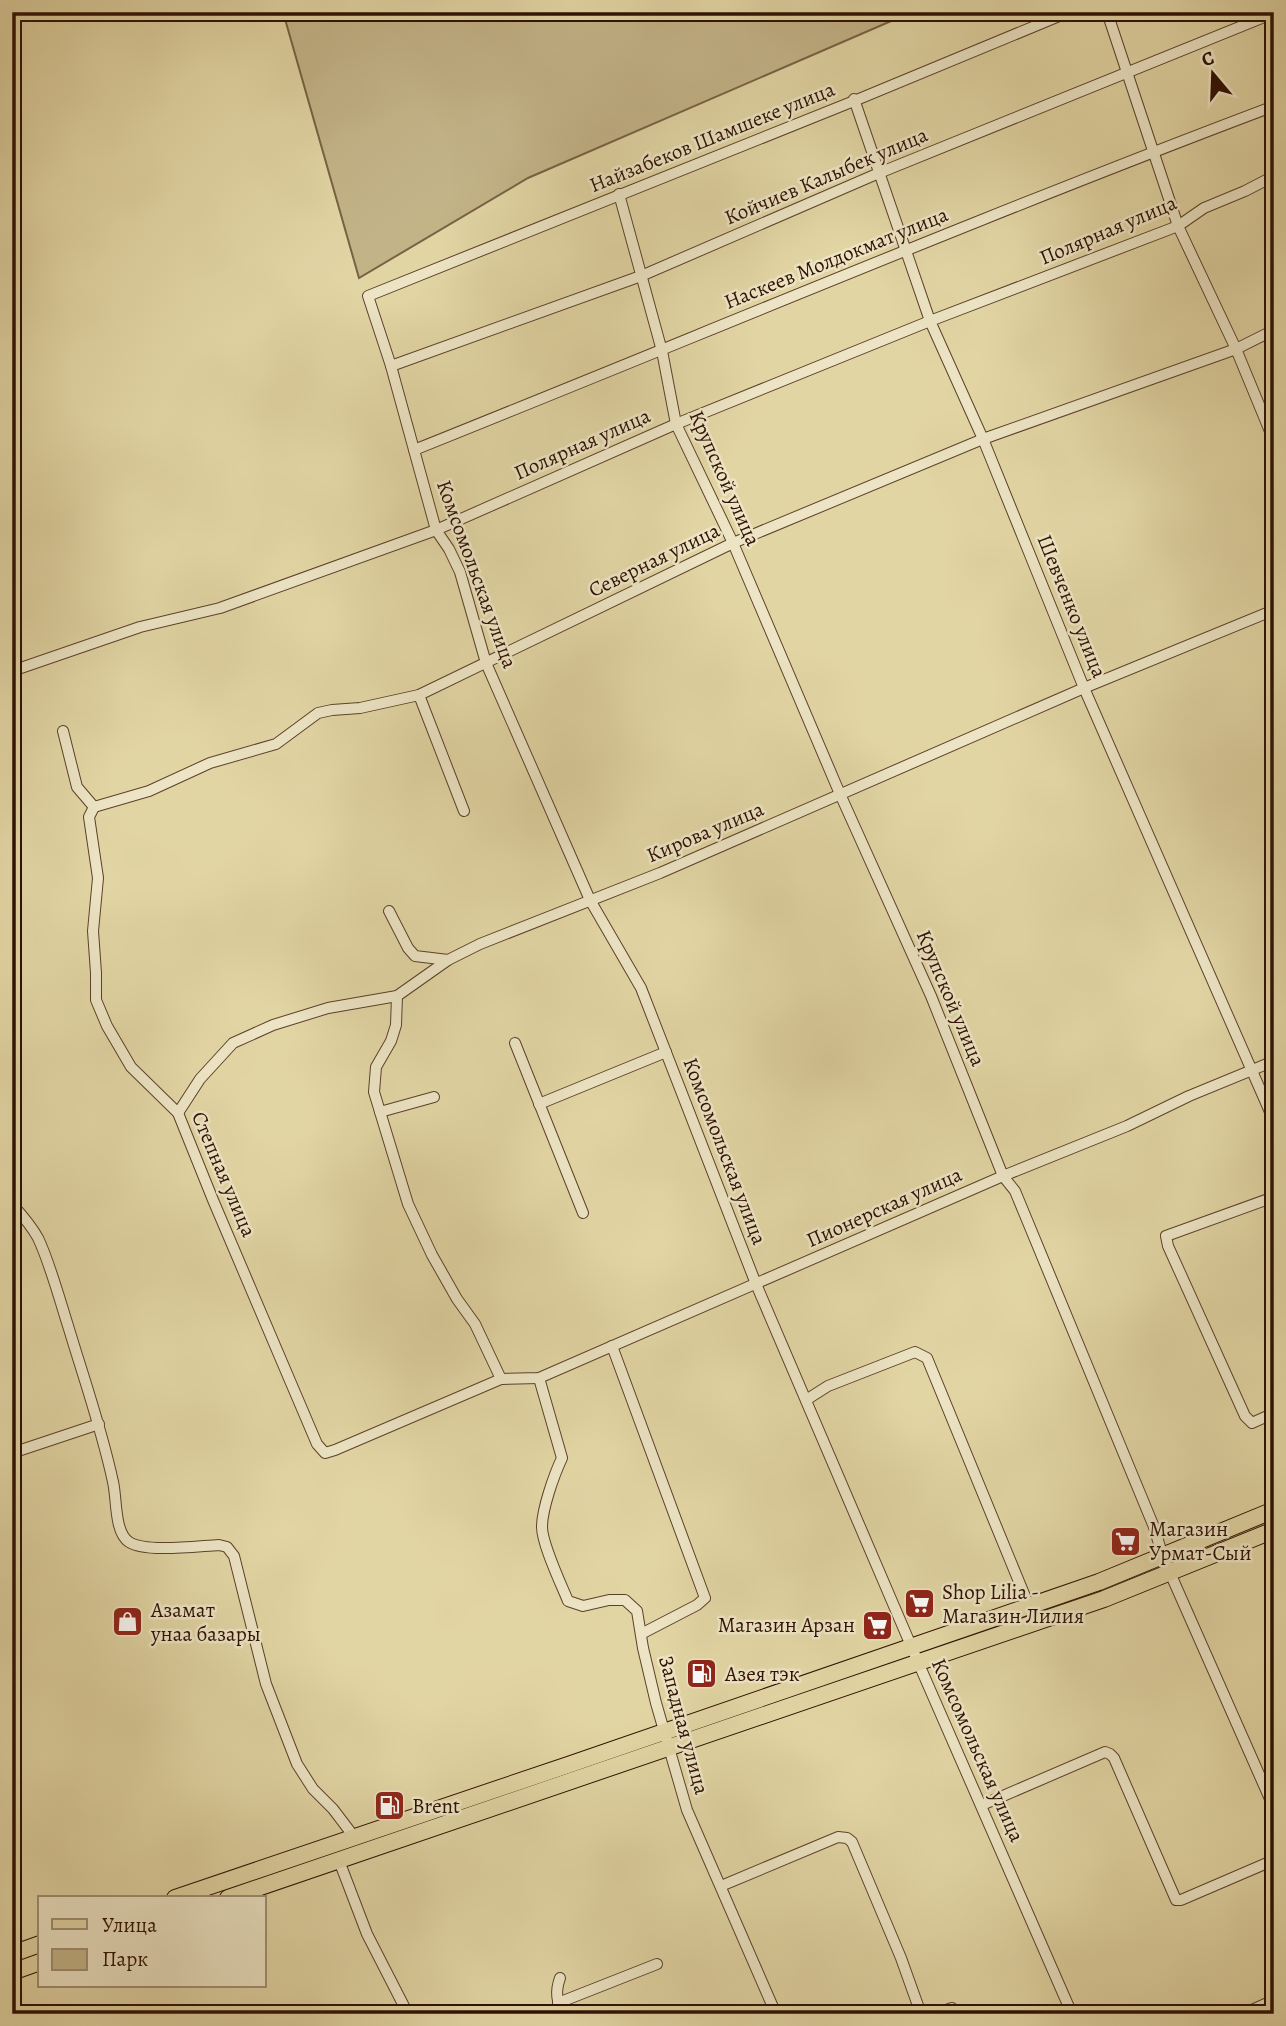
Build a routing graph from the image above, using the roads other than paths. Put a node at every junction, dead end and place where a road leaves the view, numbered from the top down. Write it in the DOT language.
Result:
graph roads {
  1 [pos="1069,12"];
  2 [pos="1107,12"];
  3 [pos="1274,13"];
  4 [pos="1126,74"];
  5 [pos="854,100"];
  6 [pos="1274,106"];
  7 [pos="1154,151"];
  8 [pos="879,173"];
  9 [pos="1274,176"];
  10 [pos="618,194"];
  11 [pos="1178,226"];
  12 [pos="905,250"];
  13 [pos="641,276"];
  14 [pos="368,296"];
  15 [pos="930,321"];
  16 [pos="1274,330"];
  17 [pos="1236,349"];
  18 [pos="662,351"];
  19 [pos="391,366"];
  20 [pos="676,424"];
  21 [pos="983,439"];
  22 [pos="1274,441"];
  23 [pos="414,450"];
  24 [pos="436,530"];
  25 [pos="733,543"];
  26 [pos="1274,610"];
  27 [pos="486,663"];
  28 [pos="12,671"];
  29 [pos="1084,688"];
  30 [pos="419,695"];
  31 [pos="63,731"];
  32 [pos="840,794"];
  33 [pos="94,807"];
  34 [pos="464,811"];
  35 [pos="590,900"];
  36 [pos="389,911"];
  37 [pos="448,961"];
  38 [pos="397,996"];
  39 [pos="514,1043"];
  40 [pos="666,1052"];
  41 [pos="1274,1061"];
  42 [pos="1252,1070"];
  43 [pos="434,1097"];
  44 [pos="539,1104"];
  45 [pos="380,1112"];
  46 [pos="178,1113"];
  47 [pos="1274,1121"];
  48 [pos="1003,1176"];
  49 [pos="1274,1197"];
  50 [pos="12,1204"];
  51 [pos="583,1213"];
  52 [pos="757,1284"];
  53 [pos="612,1346"];
  54 [pos="538,1378"];
  55 [pos="501,1379"];
  56 [pos="806,1400"];
  57 [pos="1274,1413"];
  58 [pos="99,1424"];
  59 [pos="317,1444"];
  60 [pos="12,1453"];
  61 [pos="1274,1510"];
  62 [pos="1274,1530"];
  63 [pos="1163,1557"];
  64 [pos="1170,1573"];
  65 [pos="1029,1606"];
  66 [pos="640,1634"];
  67 [pos="911,1646"];
  68 [pos="918,1662"];
  69 [pos="664,1731"];
  70 [pos="668,1748"];
  71 [pos="982,1805"];
  72 [pos="1274,1808"];
  73 [pos="443,1816"];
  74 [pos="355,1838"];
  75 [pos="337,1853"];
  76 [pos="1274,1860"];
  77 [pos="721,1886"];
  78 [pos="182,1896"];
  79 [pos="233,1896"];
  80 [pos="38,1945"];
  81 [pos="12,1954"];
  82 [pos="38,1963"];
  83 [pos="657,1964"];
  84 [pos="12,1972"];
  85 [pos="560,1978"];
  86 [pos="1274,2000"];
  87 [pos="558,2003"];
  88 [pos="952,2008"];
  89 [pos="408,2014"];
  90 [pos="562,2014"];
  91 [pos="776,2014"];
  92 [pos="921,2014"];
  93 [pos="935,2014"];
  94 [pos="1072,2014"];
  95 [pos="1243,2014"];
  1 -- 5 [label="street, Найзабеков Шамшеке улица"];
  2 -- 4 [label="street"];
  3 -- 4 [label="street, Койчиев Калыбек улица"];
  4 -- 7 [label="street"];
  4 -- 8 [label="street, Койчиев Калыбек улица"];
  5 -- 8 [label="street, Шевченко улица"];
  5 -- 10 [label="street, Найзабеков Шамшеке улица"];
  6 -- 7 [label="street, Наскеев Молдокмат улица"];
  7 -- 11 [label="street"];
  7 -- 12 [label="street, Наскеев Молдокмат улица"];
  8 -- 12 [label="street, Шевченко улица"];
  8 -- 13 [label="street, Койчиев Калыбек улица"];
  9 -- 11 [label="street, Полярная улица"];
  10 -- 13 [label="street, Крупской улица"];
  10 -- 14 [label="street, Найзабеков Шамшеке улица"];
  11 -- 15 [label="street, Полярная улица"];
  11 -- 17 [label="street"];
  12 -- 15 [label="street, Шевченко улица"];
  12 -- 18 [label="street, Наскеев Молдокмат улица"];
  13 -- 18 [label="street, Крупской улица"];
  13 -- 19 [label="street, Койчиев Калыбек улица"];
  14 -- 19 [label="street, Комсомольская улица"];
  15 -- 20 [label="street, Полярная улица"];
  15 -- 21 [label="street, Шевченко улица"];
  16 -- 17 [label="street, Северная улица"];
  17 -- 21 [label="street, Северная улица"];
  17 -- 22 [label="street"];
  18 -- 20 [label="street, Крупской улица"];
  18 -- 23 [label="street, Наскеев Молдокмат улица"];
  19 -- 23 [label="street, Комсомольская улица"];
  20 -- 24 [label="street, Полярная улица"];
  20 -- 25 [label="street, Крупской улица"];
  21 -- 25 [label="street, Северная улица"];
  21 -- 29 [label="street, Шевченко улица"];
  23 -- 24 [label="street, Комсомольская улица"];
  24 -- 27 [label="street, Комсомольская улица"];
  24 -- 28 [label="street, Полярная улица"];
  25 -- 27 [label="street, Северная улица"];
  25 -- 32 [label="street, Крупской улица"];
  26 -- 29 [label="street, Кирова улица"];
  27 -- 30 [label="street, Северная улица"];
  27 -- 35 [label="street, Комсомольская улица"];
  29 -- 32 [label="street, Кирова улица"];
  29 -- 42 [label="street, Шевченко улица"];
  30 -- 33 [label="street, Северная улица"];
  30 -- 34 [label="street"];
  31 -- 33 [label="street"];
  32 -- 35 [label="street, Кирова улица"];
  32 -- 48 [label="street, Крупской улица"];
  33 -- 46 [label="street, Степная улица"];
  35 -- 37 [label="street, Кирова улица"];
  35 -- 40 [label="street, Комсомольская улица"];
  36 -- 37 [label="street"];
  37 -- 38 [label="street, Кирова улица"];
  38 -- 45 [label="street"];
  38 -- 46 [label="street, Кирова улица"];
  39 -- 44 [label="street"];
  40 -- 44 [label="street"];
  40 -- 52 [label="street, Комсомольская улица"];
  41 -- 42 [label="street, Пионерская улица"];
  42 -- 47 [label="street, Шевченко улица"];
  42 -- 48 [label="street, Пионерская улица"];
  43 -- 45 [label="street"];
  44 -- 51 [label="street"];
  45 -- 55 [label="street"];
  46 -- 59 [label="street, Степная улица"];
  48 -- 52 [label="street, Пионерская улица"];
  48 -- 63 [label="street, Крупской улица"];
  49 -- 57 [label="street"];
  50 -- 58 [label="street"];
  52 -- 53 [label="street, Пионерская улица"];
  52 -- 56 [label="street, Комсомольская улица"];
  53 -- 54 [label="street, Пионерская улица"];
  53 -- 66 [label="street"];
  54 -- 55 [label="street, Пионерская улица"];
  54 -- 66 [label="street, Западная улица"];
  55 -- 59 [label="street, Пионерская улица"];
  56 -- 65 [label="street"];
  56 -- 67 [label="street, Комсомольская улица"];
  58 -- 60 [label="street"];
  58 -- 74 [label="street"];
  61 -- 63 [label="main road"];
  62 -- 64 [label="main road"];
  63 -- 64 [label="street, Крупской улица"];
  63 -- 65 [label="main road"];
  64 -- 68 [label="main road"];
  64 -- 72 [label="street, Крупской улица"];
  65 -- 67 [label="main road"];
  66 -- 69 [label="street, Западная улица"];
  67 -- 68 [label="street, Комсомольская улица"];
  67 -- 69 [label="main road"];
  68 -- 70 [label="main road"];
  68 -- 71 [label="street, Комсомольская улица"];
  69 -- 70 [label="street, Западная улица"];
  69 -- 73 [label="main road"];
  70 -- 73 [label="main road"];
  70 -- 77 [label="street, Западная улица"];
  71 -- 76 [label="street"];
  71 -- 94 [label="street, Комсомольская улица"];
  73 -- 74 [label="main road"];
  73 -- 75 [label="main road"];
  74 -- 75 [label="main road"];
  75 -- 78 [label="main road"];
  75 -- 79 [label="main road"];
  75 -- 89 [label="street"];
  77 -- 91 [label="street, Западная улица"];
  77 -- 92 [label="street"];
  80 -- 81 [label="main road"];
  82 -- 84 [label="main road"];
  83 -- 87 [label="street"];
  85 -- 87 [label="street"];
  86 -- 95 [label="street"];
  87 -- 90 [label="street"];
  88 -- 93 [label="street"];
}
